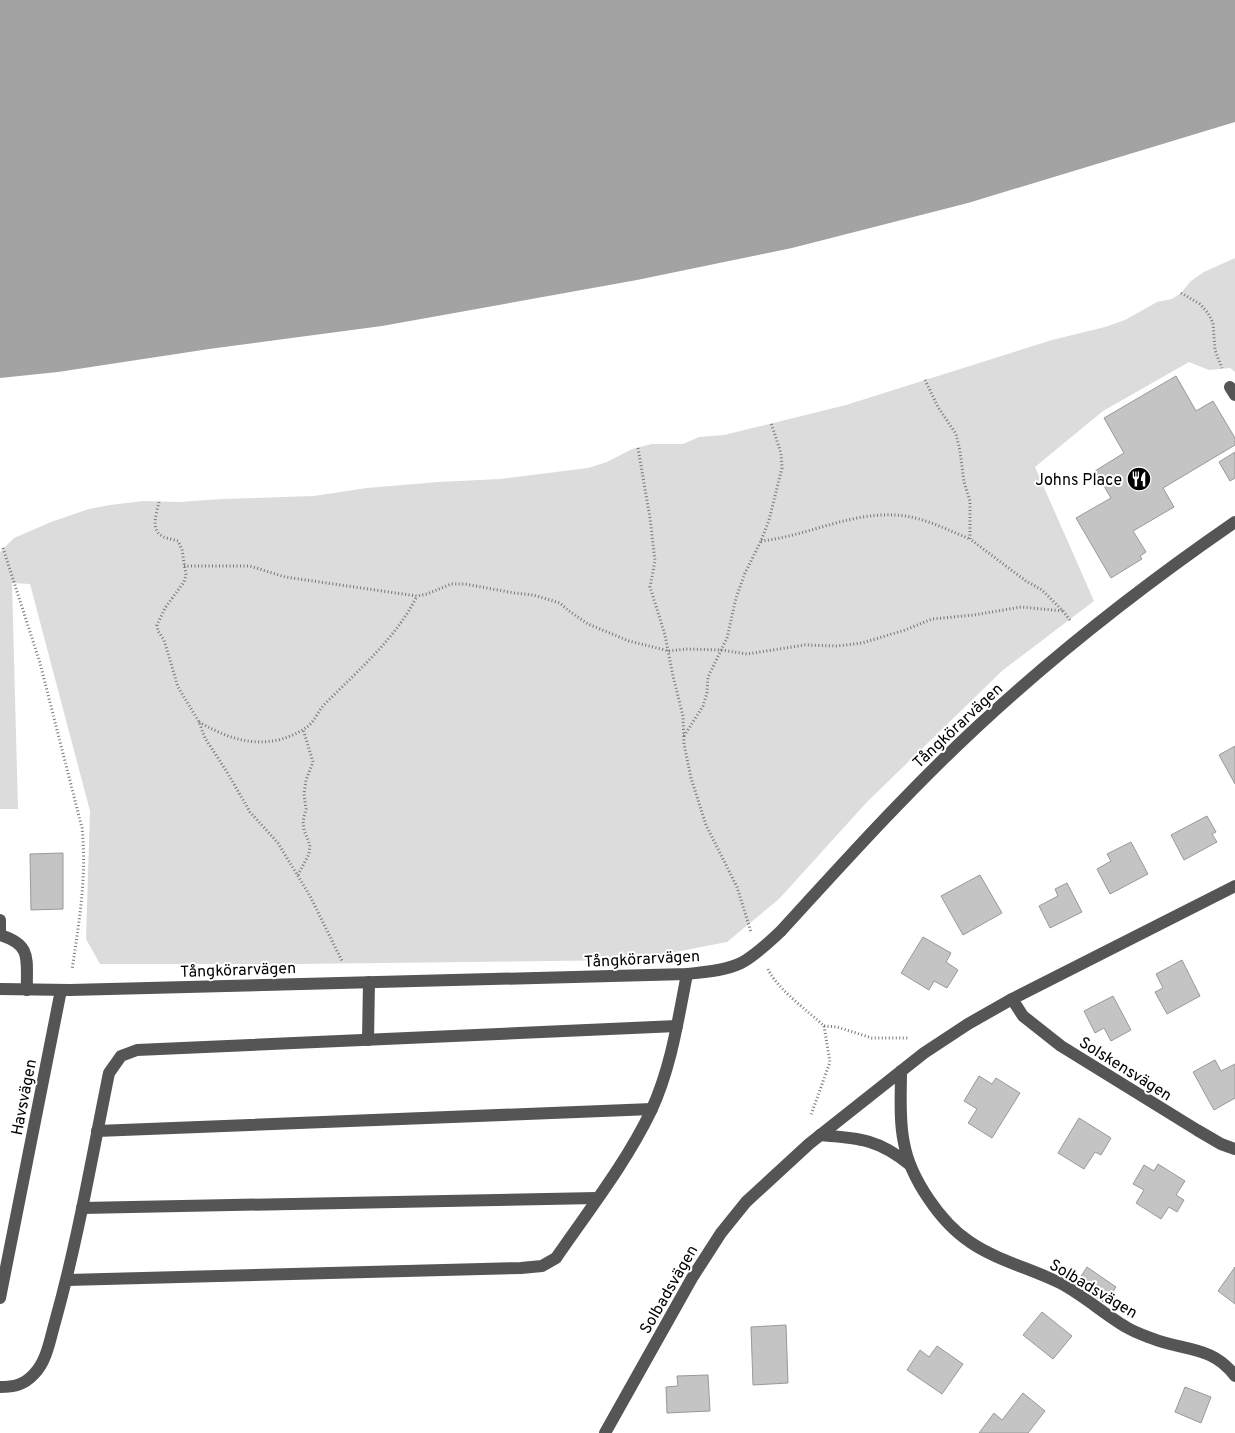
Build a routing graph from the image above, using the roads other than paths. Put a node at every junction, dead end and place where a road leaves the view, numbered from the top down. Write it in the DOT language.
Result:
graph roads {
  1 [pos="1235,522"];
  2 [pos="1235,886"];
  3 [pos="0,920"];
  4 [pos="0,935"];
  5 [pos="686,974"];
  6 [pos="369,982"];
  7 [pos="0,989"];
  8 [pos="27,990"];
  9 [pos="65,990"];
  10 [pos="1012,999"];
  11 [pos="676,1026"];
  12 [pos="368,1040"];
  13 [pos="901,1071"];
  14 [pos="652,1109"];
  15 [pos="97,1131"];
  16 [pos="820,1135"];
  17 [pos="1235,1149"];
  18 [pos="910,1165"];
  19 [pos="597,1198"];
  20 [pos="82,1208"];
  21 [pos="67,1280"];
  22 [pos="0,1298"];
  23 [pos="1235,1376"];
  24 [pos="0,1387"];
  25 [pos="605,1433"];
  1 -- 5 [label="street, Tångkörarvägen"];
  2 -- 10 [label="street, Solbadsvägen"];
  3 -- 4 [label="street"];
  4 -- 8 [label="street"];
  5 -- 6 [label="street, Tångkörarvägen"];
  5 -- 11 [label="street"];
  6 -- 9 [label="street, Tångkörarvägen"];
  6 -- 12 [label="street"];
  7 -- 8 [label="street, Tångkörarvägen"];
  8 -- 9 [label="street, Tångkörarvägen"];
  9 -- 22 [label="street, Havsvägen"];
  10 -- 13 [label="street, Solbadsvägen"];
  10 -- 17 [label="street, Solskensvägen"];
  11 -- 12 [label="street"];
  11 -- 14 [label="street"];
  12 -- 15 [label="street"];
  13 -- 16 [label="street, Solbadsvägen"];
  13 -- 18 [label="street, Solbadsvägen"];
  14 -- 15 [label="street"];
  14 -- 19 [label="street"];
  15 -- 20 [label="street"];
  16 -- 18 [label="street, Solbadsvägen"];
  16 -- 25 [label="street, Solbadsvägen"];
  18 -- 23 [label="street, Solbadsvägen"];
  19 -- 20 [label="street"];
  19 -- 21 [label="street"];
  20 -- 21 [label="street"];
  21 -- 24 [label="street"];
}
